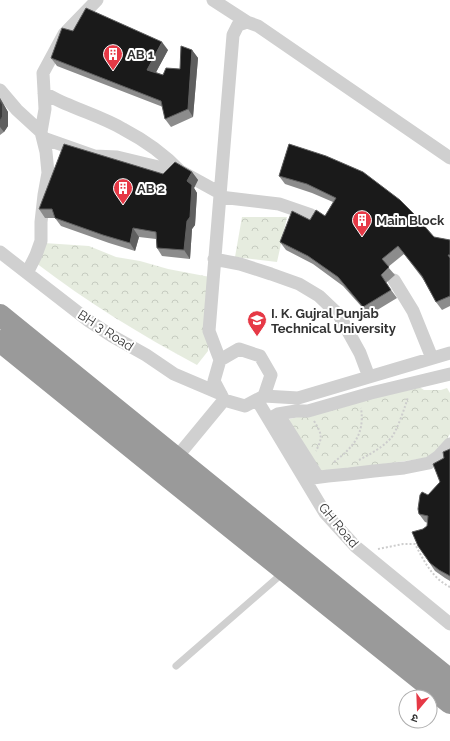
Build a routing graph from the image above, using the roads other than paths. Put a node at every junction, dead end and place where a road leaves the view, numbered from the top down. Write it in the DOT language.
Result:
graph roads {
  1 [pos="97,0"];
  2 [pos="213,0"];
  3 [pos="247,22"];
  4 [pos="0,90"];
  5 [pos="44,93"];
  6 [pos="42,135"];
  7 [pos="450,158"];
  8 [pos="180,170"];
  9 [pos="220,195"];
  10 [pos="311,215"];
  11 [pos="0,252"];
  12 [pos="214,259"];
  13 [pos="27,273"];
  14 [pos="394,280"];
  15 [pos="0,315"];
  16 [pos="0,341"];
  17 [pos="450,352"];
  18 [pos="432,358"];
  19 [pos="220,360"];
  20 [pos="450,374"];
  21 [pos="370,377"];
  22 [pos="222,397"];
  23 [pos="261,398"];
  24 [pos="273,417"];
  25 [pos="450,444"];
  26 [pos="170,466"];
  27 [pos="330,468"];
  28 [pos="311,470"];
  29 [pos="285,571"];
  30 [pos="450,624"];
  31 [pos="176,666"];
  32 [pos="450,680"];
  33 [pos="450,703"];
  1 -- 5 [label="street"];
  2 -- 3 [label="street"];
  3 -- 7 [label="street"];
  3 -- 9 [label="street"];
  4 -- 6 [label="street"];
  5 -- 6 [label="street"];
  5 -- 8 [label="street"];
  6 -- 8 [label="street"];
  6 -- 13 [label="street"];
  8 -- 9 [label="street"];
  9 -- 10 [label="street"];
  9 -- 12 [label="street"];
  11 -- 13 [label="street, BH 3 Road"];
  12 -- 19 [label="street"];
  12 -- 21 [label="street"];
  13 -- 22 [label="street, BH 3 Road"];
  14 -- 18 [label="street"];
  15 -- 26 [label="highway"];
  16 -- 26 [label="highway"];
  17 -- 18 [label="street"];
  18 -- 21 [label="street"];
  19 -- 22 [label="street"];
  19 -- 23 [label="street"];
  20 -- 24 [label="street"];
  21 -- 23 [label="street"];
  22 -- 23 [label="street"];
  22 -- 26 [label="street"];
  23 -- 24 [label="street, GH Road"];
  24 -- 28 [label="street, GH Road"];
  24 -- 28 [label="street"];
  25 -- 28 [label="street"];
  26 -- 29 [label="highway"];
  26 -- 32 [label="highway"];
  27 -- 28 [label="street"];
  28 -- 30 [label="street, GH Road"];
  29 -- 31 [label="lane"];
  29 -- 33 [label="highway"];
}
